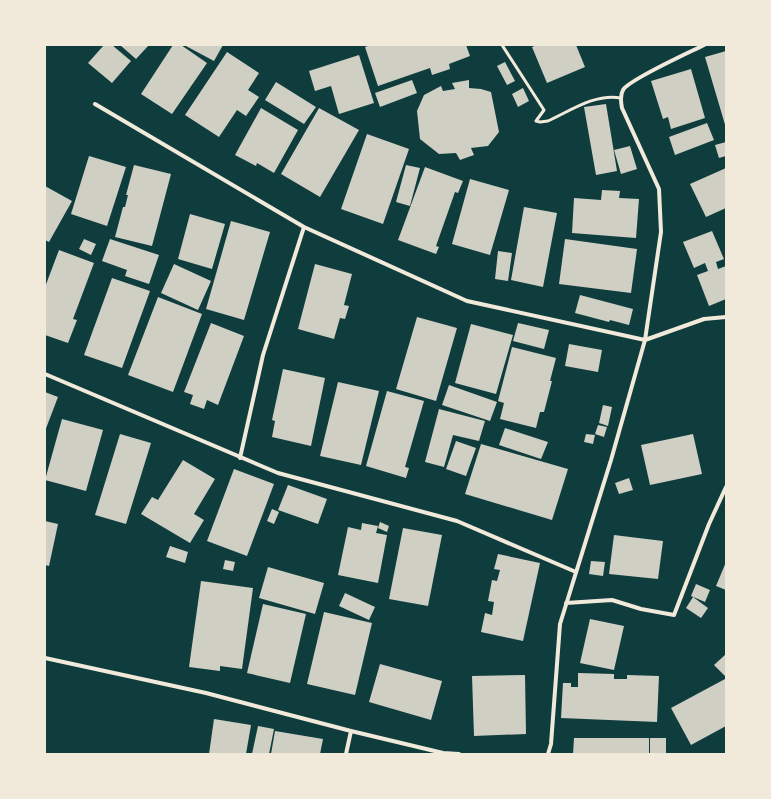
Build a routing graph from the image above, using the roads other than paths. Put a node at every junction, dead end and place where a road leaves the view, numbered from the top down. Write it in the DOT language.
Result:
graph roads {
  1 [pos="502,45"];
  2 [pos="704,45"];
  3 [pos="621,98"];
  4 [pos="96,104"];
  5 [pos="304,227"];
  6 [pos="726,317"];
  7 [pos="645,340"];
  8 [pos="45,374"];
  9 [pos="240,458"];
  10 [pos="726,487"];
  11 [pos="576,572"];
  12 [pos="566,603"];
  13 [pos="45,658"];
  14 [pos="351,731"];
  15 [pos="346,754"];
  16 [pos="459,754"];
  17 [pos="548,754"];
  1 -- 3 [label="lane"];
  2 -- 3 [label="street"];
  3 -- 7 [label="street"];
  4 -- 5 [label="street"];
  5 -- 7 [label="street"];
  5 -- 9 [label="street"];
  6 -- 7 [label="street"];
  7 -- 11 [label="street"];
  8 -- 9 [label="street"];
  9 -- 11 [label="street"];
  10 -- 12 [label="street"];
  11 -- 12 [label="street"];
  12 -- 17 [label="street"];
  13 -- 14 [label="street"];
  14 -- 15 [label="street"];
  14 -- 16 [label="street"];
}
